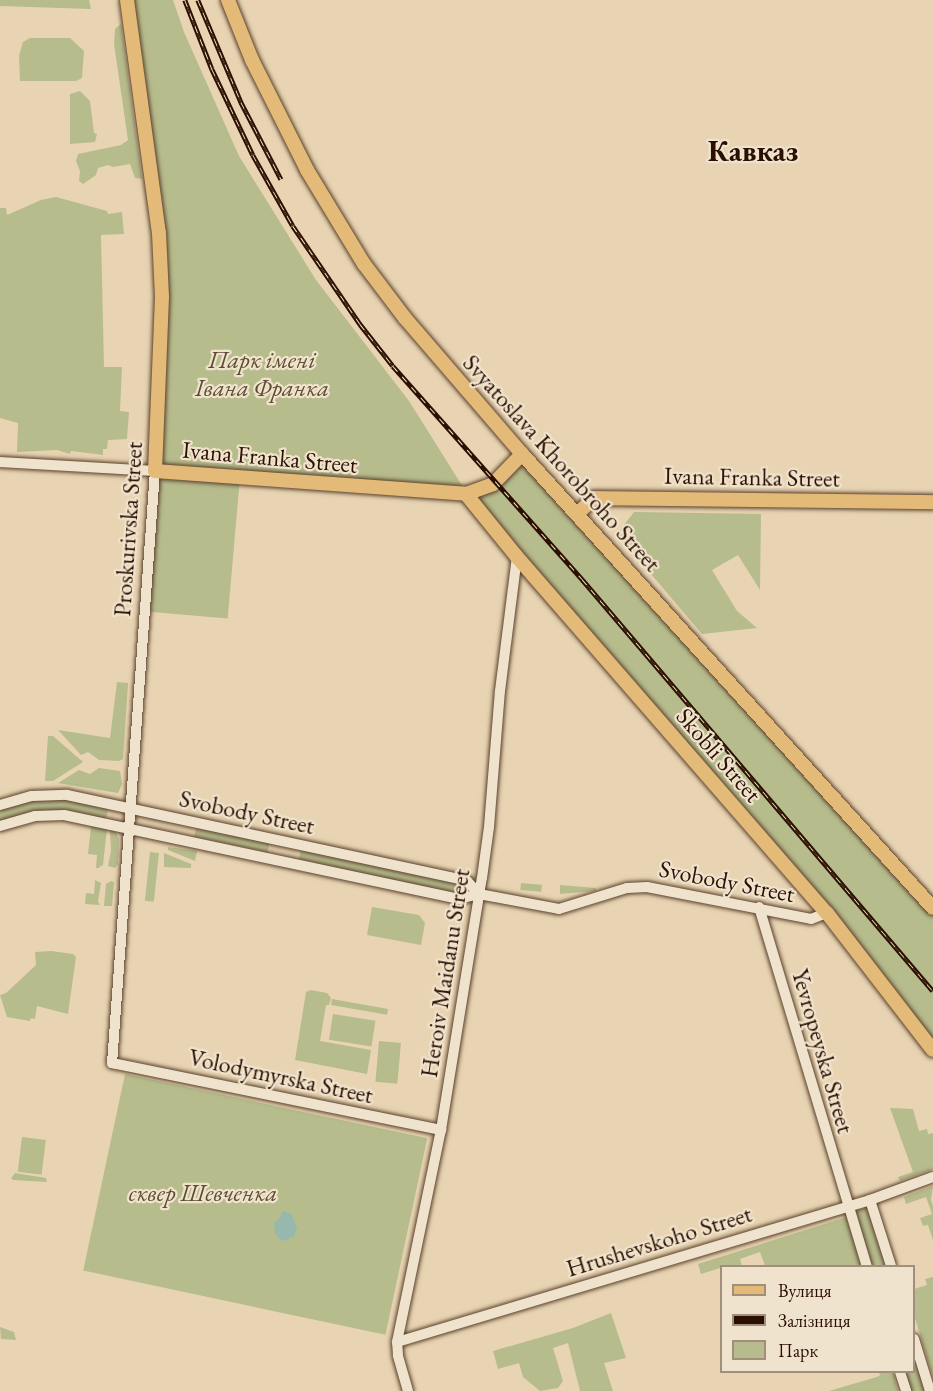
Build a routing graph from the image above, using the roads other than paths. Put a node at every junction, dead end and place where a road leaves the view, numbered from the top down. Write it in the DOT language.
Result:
graph roads {
  1 [pos="127,0"];
  2 [pos="228,0"];
  3 [pos="522,454"];
  4 [pos="0,462"];
  5 [pos="155,471"];
  6 [pos="466,494"];
  7 [pos="933,502"];
  8 [pos="577,514"];
  9 [pos="517,557"];
  10 [pos="0,805"];
  11 [pos="132,808"];
  12 [pos="0,826"];
  13 [pos="130,828"];
  14 [pos="480,894"];
  15 [pos="759,907"];
  16 [pos="933,908"];
  17 [pos="826,913"];
  18 [pos="933,1050"];
  19 [pos="112,1063"];
  20 [pos="441,1130"];
  21 [pos="933,1177"];
  22 [pos="870,1200"];
  23 [pos="848,1207"];
  24 [pos="867,1265"];
  25 [pos="891,1265"];
  26 [pos="397,1342"];
  27 [pos="915,1342"];
  28 [pos="901,1373"];
  29 [pos="408,1391"];
  30 [pos="906,1391"];
  31 [pos="930,1391"];
  1 -- 5 [label="main road, Proskurivska Street"];
  2 -- 3 [label="main road, Svyatoslava Khorobroho Street"];
  3 -- 6 [label="main road, Ivana Franka Street"];
  3 -- 8 [label="main road, Svyatoslava Khorobroho Street"];
  4 -- 5 [label="street, Ivana Franka Street"];
  5 -- 6 [label="main road, Ivana Franka Street"];
  5 -- 11 [label="street, Proskurivska Street"];
  6 -- 9 [label="main road, Skobli Street"];
  7 -- 8 [label="main road, Ivana Franka Street"];
  8 -- 16 [label="main road, Svyatoslava Khorobroho Street"];
  9 -- 14 [label="street, Heroiv Maidanu Street"];
  9 -- 17 [label="main road, Skobli Street"];
  10 -- 11 [label="street, Svobody Street"];
  11 -- 13 [label="street, Proskurivska Street"];
  11 -- 14 [label="street, Svobody Street"];
  12 -- 13 [label="street, Svobody Street"];
  13 -- 14 [label="street, Svobody Street"];
  13 -- 19 [label="street, Proskurivska Street"];
  14 -- 15 [label="street, Svobody Street"];
  14 -- 20 [label="street, Heroiv Maidanu Street"];
  15 -- 17 [label="street, Svobody Street"];
  15 -- 23 [label="street, Yevropeyska Street"];
  17 -- 18 [label="main road, Skobli Street"];
  19 -- 20 [label="street, Volodymyrska Street"];
  20 -- 26 [label="street, Heroiv Maidanu Street"];
  21 -- 22 [label="street, Hrushevskoho Street"];
  22 -- 23 [label="street, Hrushevskoho Street"];
  22 -- 25 [label="street"];
  23 -- 24 [label="street, Yevropeyska Street"];
  23 -- 26 [label="street, Hrushevskoho Street"];
  26 -- 29 [label="street, Heroiv Maidanu Street"];
  27 -- 31 [label="street"];
  28 -- 30 [label="street"];
}
